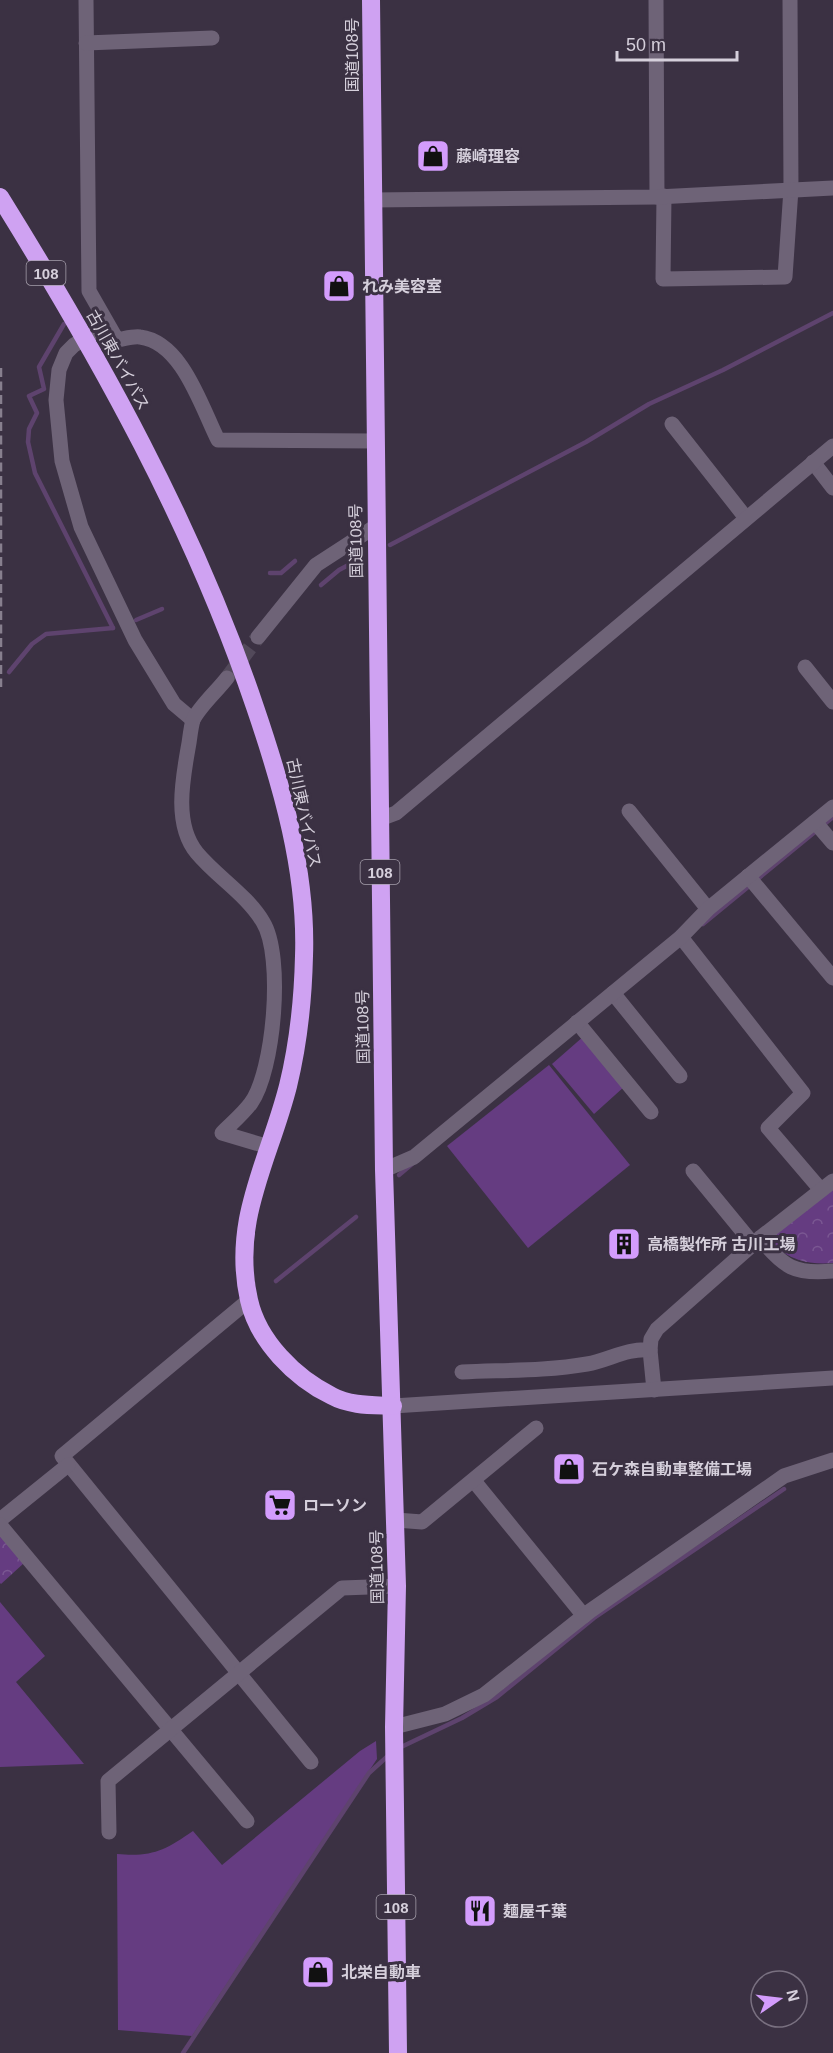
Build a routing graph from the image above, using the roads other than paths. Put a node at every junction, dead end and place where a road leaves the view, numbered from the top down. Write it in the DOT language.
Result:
graph roads {
  1 [pos="86,0"];
  2 [pos="371,0"];
  3 [pos="656,0"];
  4 [pos="790,0"];
  5 [pos="212,38"];
  6 [pos="86,42"];
  7 [pos="833,188"];
  8 [pos="791,189"];
  9 [pos="0,196"];
  10 [pos="661,196"];
  11 [pos="372,200"];
  12 [pos="108,325"];
  13 [pos="672,424"];
  14 [pos="375,441"];
  15 [pos="833,446"];
  16 [pos="813,462"];
  17 [pos="833,488"];
  18 [pos="746,518"];
  19 [pos="376,525"];
  20 [pos="258,638"];
  21 [pos="805,667"];
  22 [pos="227,678"];
  23 [pos="833,702"];
  24 [pos="193,720"];
  25 [pos="833,807"];
  26 [pos="629,811"];
  27 [pos="380,819"];
  28 [pos="824,832"];
  29 [pos="749,878"];
  30 [pos="708,909"];
  31 [pos="681,937"];
  32 [pos="833,978"];
  33 [pos="618,999"];
  34 [pos="582,1028"];
  35 [pos="680,1076"];
  36 [pos="651,1112"];
  37 [pos="269,1147"];
  38 [pos="384,1170"];
  39 [pos="693,1171"];
  40 [pos="827,1185"];
  41 [pos="757,1241"];
  42 [pos="833,1271"];
  43 [pos="249,1300"];
  44 [pos="650,1350"];
  45 [pos="462,1372"];
  46 [pos="833,1378"];
  47 [pos="654,1389"];
  48 [pos="393,1406"];
  49 [pos="536,1428"];
  50 [pos="833,1460"];
  51 [pos="68,1465"];
  52 [pos="474,1481"];
  53 [pos="0,1520"];
  54 [pos="396,1520"];
  55 [pos="0,1525"];
  56 [pos="397,1586"];
  57 [pos="584,1616"];
  58 [pos="237,1674"];
  59 [pos="170,1730"];
  60 [pos="394,1744"];
  61 [pos="311,1762"];
  62 [pos="247,1821"];
  63 [pos="108,1832"];
  64 [pos="398,2053"];
  1 -- 6 [label="street"];
  2 -- 11 [label="highway, 国道108号 / 108"];
  3 -- 10 [label="street"];
  4 -- 8 [label="street"];
  5 -- 6 [label="street"];
  6 -- 12 [label="street"];
  7 -- 8 [label="street"];
  8 -- 10 [label="street"];
  8 -- 10 [label="street"];
  9 -- 37 [label="highway, 古川東バイパス / 108"];
  10 -- 11 [label="street"];
  11 -- 14 [label="highway, 国道108号 / 108"];
  12 -- 14 [label="street"];
  12 -- 24 [label="street"];
  13 -- 18 [label="street"];
  14 -- 19 [label="highway, 国道108号 / 108"];
  15 -- 16 [label="street"];
  16 -- 17 [label="street"];
  16 -- 18 [label="street"];
  18 -- 27 [label="street"];
  19 -- 20 [label="street"];
  19 -- 27 [label="highway, 国道108号 / 108"];
  21 -- 23 [label="street"];
  22 -- 24 [label="street"];
  24 -- 37 [label="street"];
  25 -- 28 [label="street"];
  26 -- 30 [label="street"];
  27 -- 38 [label="highway, 国道108号 / 108"];
  28 -- 29 [label="street"];
  29 -- 30 [label="street"];
  29 -- 32 [label="street"];
  30 -- 31 [label="street"];
  31 -- 33 [label="street"];
  31 -- 40 [label="street"];
  33 -- 34 [label="street"];
  33 -- 35 [label="street"];
  34 -- 36 [label="street"];
  34 -- 38 [label="street"];
  37 -- 43 [label="highway, 古川東バイパス / 108"];
  38 -- 48 [label="highway, 国道108号 / 108"];
  39 -- 41 [label="street"];
  40 -- 41 [label="street"];
  41 -- 42 [label="street"];
  41 -- 44 [label="street"];
  43 -- 48 [label="highway, 古川東バイパス / 108"];
  43 -- 51 [label="street"];
  44 -- 45 [label="street"];
  44 -- 47 [label="street"];
  46 -- 47 [label="street"];
  47 -- 48 [label="street"];
  48 -- 54 [label="highway, 国道108号 / 108"];
  49 -- 52 [label="street"];
  50 -- 57 [label="street"];
  51 -- 53 [label="street"];
  51 -- 58 [label="street"];
  52 -- 54 [label="street"];
  52 -- 57 [label="street"];
  54 -- 56 [label="highway, 国道108号 / 108"];
  55 -- 59 [label="street"];
  56 -- 58 [label="street"];
  56 -- 60 [label="highway, 国道108号 / 108"];
  57 -- 60 [label="street"];
  58 -- 59 [label="street"];
  58 -- 61 [label="street"];
  59 -- 62 [label="street"];
  59 -- 63 [label="street"];
  60 -- 64 [label="highway, 国道108号 / 108"];
}
